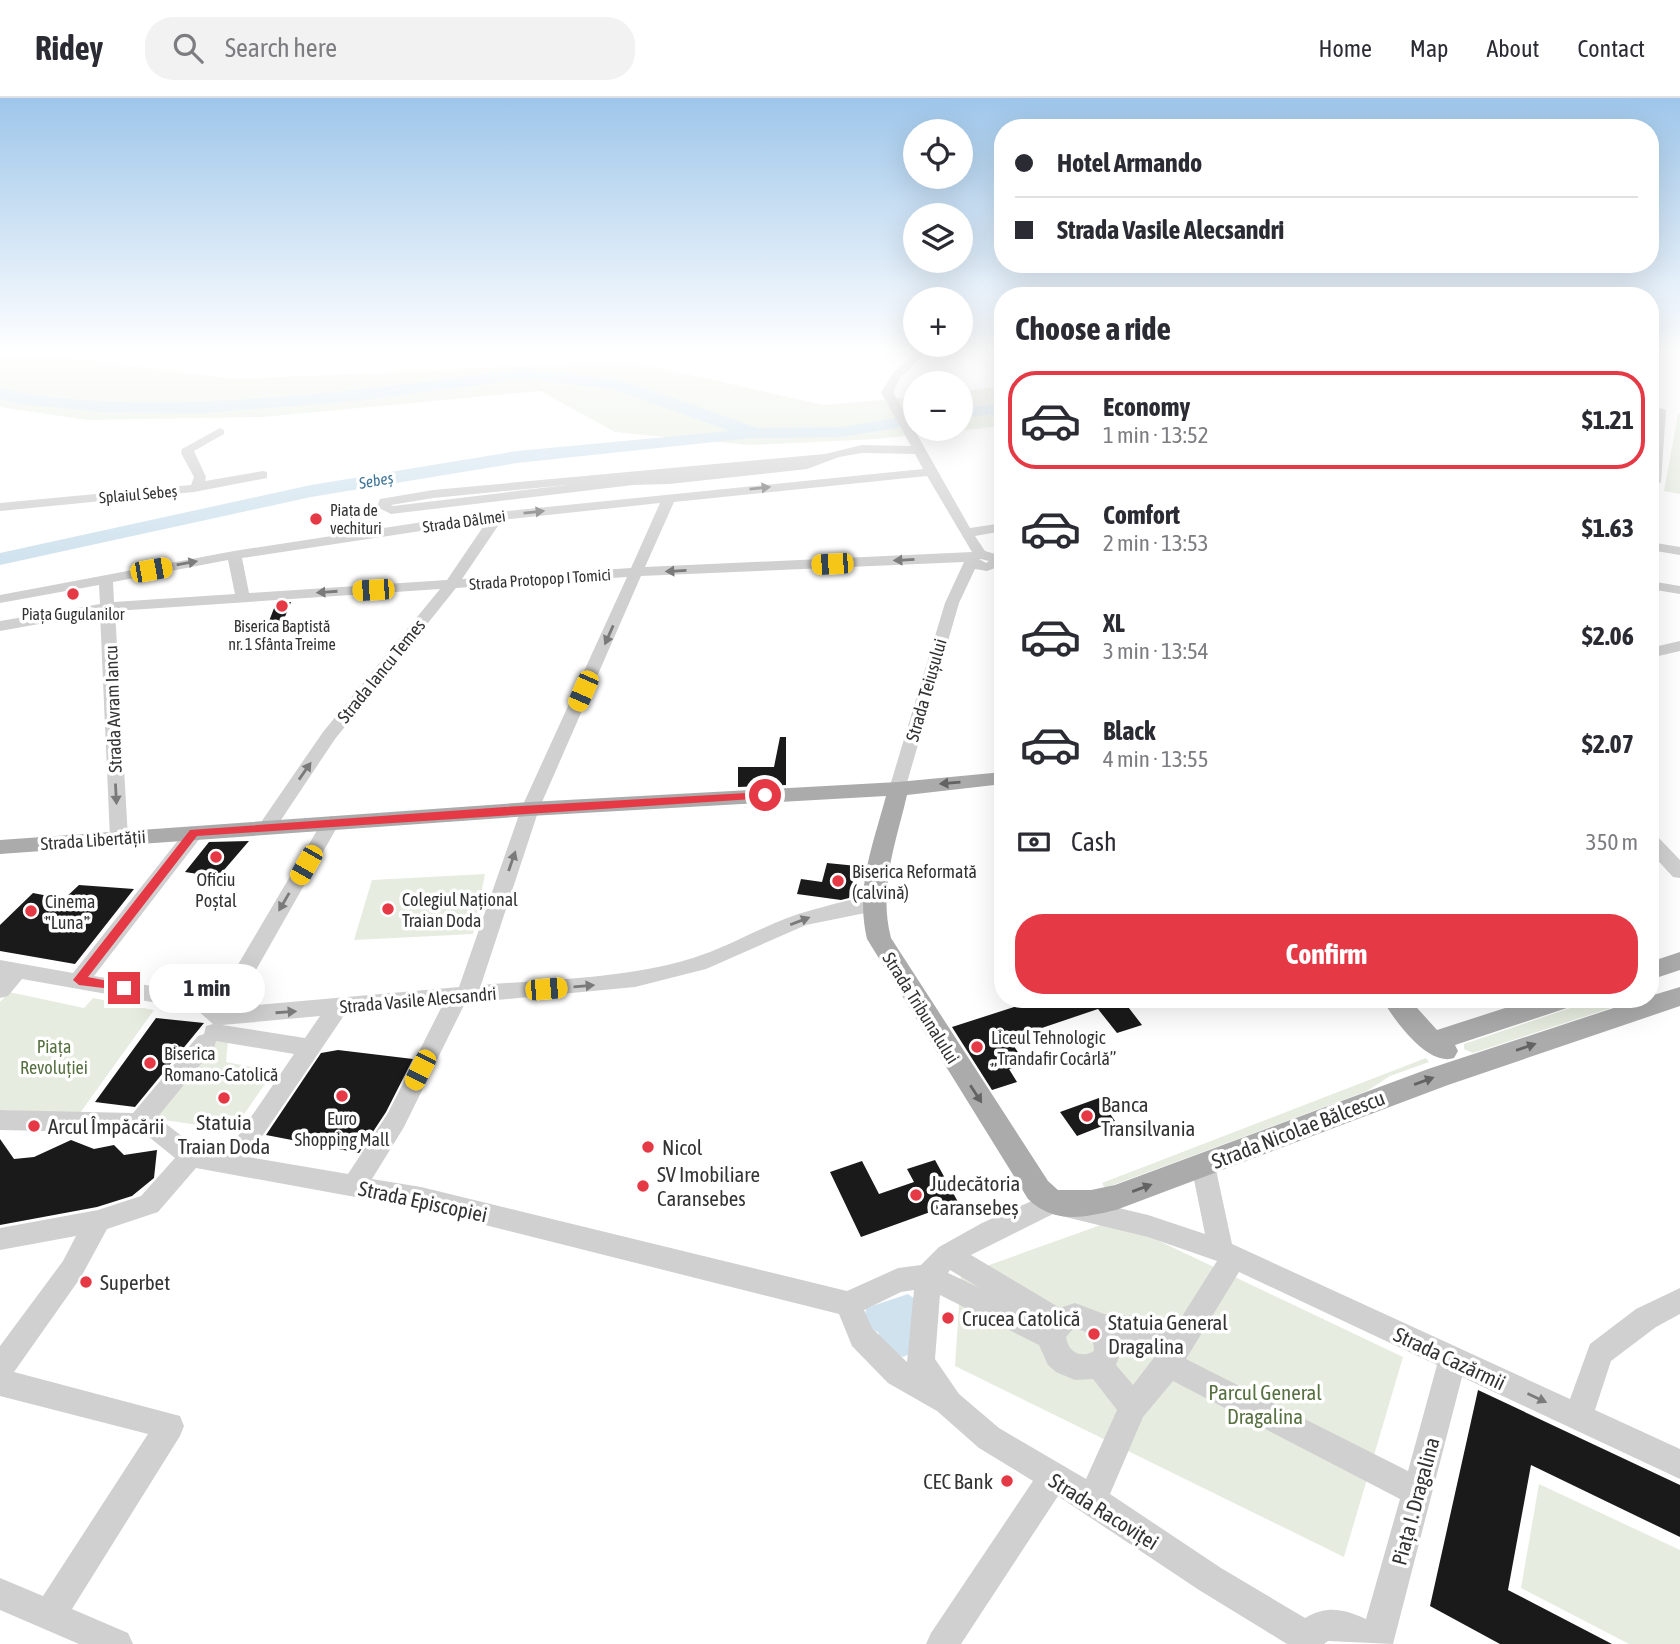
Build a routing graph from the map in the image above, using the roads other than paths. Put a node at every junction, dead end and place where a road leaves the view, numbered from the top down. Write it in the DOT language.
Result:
graph roads {
  1 [pos="904,422"];
  2 [pos="220,432"];
  3 [pos="922,454"];
  4 [pos="824,457"];
  5 [pos="931,472"];
  6 [pos="263,475"];
  7 [pos="197,486"];
  8 [pos="669,498"];
  9 [pos="0,507"];
  10 [pos="498,515"];
  11 [pos="994,528"];
  12 [pos="966,533"];
  13 [pos="1659,548"];
  14 [pos="1680,551"];
  15 [pos="234,555"];
  16 [pos="994,556"];
  17 [pos="974,558"];
  18 [pos="994,567"];
  19 [pos="637,572"];
  20 [pos="106,579"];
  21 [pos="451,585"];
  22 [pos="1659,587"];
  23 [pos="1680,590"];
  24 [pos="957,592"];
  25 [pos="243,598"];
  26 [pos="0,599"];
  27 [pos="108,607"];
  28 [pos="0,626"];
  29 [pos="1680,646"];
  30 [pos="1659,651"];
  31 [pos="994,779"];
  32 [pos="898,789"];
  33 [pos="530,809"];
  34 [pos="331,822"];
  35 [pos="266,828"];
  36 [pos="194,833"];
  37 [pos="119,838"];
  38 [pos="0,847"];
  39 [pos="1659,850"];
  40 [pos="1680,872"];
  41 [pos="873,905"];
  42 [pos="1680,961"];
  43 [pos="1659,968"];
  44 [pos="8,970"];
  45 [pos="79,980"];
  46 [pos="0,990"];
  47 [pos="462,996"];
  48 [pos="1680,996"];
  49 [pos="1659,1003"];
  50 [pos="337,1008"];
  51 [pos="1402,1008"];
  52 [pos="1536,1008"];
  53 [pos="1644,1008"];
  54 [pos="213,1030"];
  55 [pos="1435,1041"];
  56 [pos="310,1048"];
  57 [pos="1461,1069"];
  58 [pos="0,1120"];
  59 [pos="139,1123"];
  60 [pos="242,1149"];
  61 [pos="191,1157"];
  62 [pos="1203,1165"];
  63 [pos="354,1186"];
  64 [pos="1052,1203"];
  65 [pos="98,1221"];
  66 [pos="0,1239"];
  67 [pos="1227,1254"];
  68 [pos="948,1255"];
  69 [pos="928,1276"];
  70 [pos="1680,1300"];
  71 [pos="848,1304"];
  72 [pos="1100,1326"];
  73 [pos="1056,1330"];
  74 [pos="1189,1331"];
  75 [pos="1453,1359"];
  76 [pos="1168,1364"];
  77 [pos="1099,1365"];
  78 [pos="0,1369"];
  79 [pos="0,1382"];
  80 [pos="949,1404"];
  81 [pos="1133,1407"];
  82 [pos="1578,1417"];
  83 [pos="1680,1464"];
  84 [pos="1053,1478"];
  85 [pos="1417,1492"];
  86 [pos="1092,1500"];
  87 [pos="0,1594"];
  88 [pos="50,1614"];
  89 [pos="1306,1641"];
  90 [pos="1376,1643"];
  91 [pos="117,1644"];
  92 [pos="942,1644"];
  1 -- 3 [label="street"];
  2 -- 7 [label="street, Splaiul Sebeș"];
  3 -- 4 [label="street"];
  3 -- 5 [label="street"];
  4 -- 4 [label="street"];
  8 -- 5 [label="street, Strada Dâlmei, one-way"];
  5 -- 12 [label="street"];
  6 -- 7 [label="street"];
  7 -- 9 [label="street, Splaiul Sebeș"];
  10 -- 8 [label="street, Strada Dâlmei, one-way"];
  8 -- 19 [label="street"];
  10 -- 15 [label="street, Strada Dâlmei"];
  10 -- 21 [label="street, Strada Iancu Temes"];
  11 -- 12 [label="street"];
  12 -- 17 [label="street"];
  13 -- 14 [label="street"];
  20 -- 15 [label="street, Strada Dâlmei, one-way"];
  15 -- 25 [label="street"];
  16 -- 17 [label="street"];
  17 -- 19 [label="street, Strada Protopop I Tomici, one-way"];
  17 -- 24 [label="street, Strada Teiușului"];
  18 -- 24 [label="street"];
  19 -- 21 [label="street, Strada Protopop I Tomici"];
  19 -- 33 [label="street, one-way"];
  20 -- 26 [label="street, Strada Dâlmei"];
  20 -- 27 [label="street, Strada Avram Iancu"];
  21 -- 25 [label="street, Strada Protopop I Tomici, one-way"];
  35 -- 21 [label="street, Strada Iancu Temes, one-way"];
  22 -- 23 [label="street"];
  24 -- 32 [label="street, Strada Teiușului"];
  25 -- 27 [label="street, Strada Protopop I Tomici"];
  27 -- 28 [label="street, Strada Protopop I Tomici"];
  27 -- 37 [label="street, Strada Avram Iancu, one-way"];
  29 -- 30 [label="street"];
  31 -- 32 [label="main road, Strada Libertății, one-way"];
  32 -- 33 [label="main road, Strada Libertății"];
  32 -- 41 [label="main road, Strada Tribunalului"];
  33 -- 34 [label="main road, Strada Libertății"];
  47 -- 33 [label="street, one-way"];
  34 -- 35 [label="main road, Strada Libertății"];
  34 -- 54 [label="street, one-way"];
  35 -- 36 [label="main road, Strada Libertății"];
  36 -- 37 [label="main road, Strada Libertății"];
  36 -- 45 [label="street"];
  37 -- 38 [label="main road, Strada Libertății"];
  39 -- 40 [label="street"];
  47 -- 41 [label="street, Strada Vasile Alecsandri, one-way"];
  41 -- 64 [label="main road, Strada Tribunalului, one-way"];
  42 -- 43 [label="main road"];
  44 -- 45 [label="street"];
  44 -- 46 [label="street"];
  45 -- 54 [label="street"];
  47 -- 50 [label="street, Strada Vasile Alecsandri"];
  47 -- 63 [label="street"];
  49 -- 48 [label="main road, Strada Nicolae Bălcescu, one-way"];
  54 -- 50 [label="street, Strada Vasile Alecsandri, one-way"];
  50 -- 56 [label="street"];
  51 -- 55 [label="main road"];
  52 -- 55 [label="main road"];
  57 -- 53 [label="main road, Strada Nicolae Bălcescu, one-way"];
  54 -- 56 [label="street"];
  54 -- 59 [label="street"];
  55 -- 57 [label="main road"];
  56 -- 60 [label="street"];
  62 -- 57 [label="main road, Strada Nicolae Bălcescu, one-way"];
  58 -- 59 [label="street, Strada Episcopiei"];
  59 -- 61 [label="street, Strada Episcopiei"];
  61 -- 63 [label="street, Strada Episcopiei"];
  61 -- 65 [label="street"];
  64 -- 62 [label="main road, Strada Nicolae Bălcescu, one-way"];
  62 -- 67 [label="street"];
  63 -- 71 [label="street, Strada Episcopiei"];
  64 -- 67 [label="street, Strada Cazărmii"];
  64 -- 68 [label="street, Strada Nicolae Bălcescu"];
  65 -- 66 [label="street"];
  65 -- 78 [label="street"];
  67 -- 74 [label="street"];
  67 -- 75 [label="street, Strada Cazărmii"];
  68 -- 69 [label="street, Strada Nicolae Bălcescu"];
  68 -- 73 [label="street"];
  69 -- 71 [label="street"];
  69 -- 73 [label="street"];
  69 -- 80 [label="street, Strada Racoviței"];
  70 -- 82 [label="street"];
  71 -- 80 [label="street"];
  72 -- 73 [label="street"];
  72 -- 74 [label="street"];
  72 -- 77 [label="street"];
  73 -- 77 [label="street"];
  74 -- 76 [label="street"];
  75 -- 82 [label="street, Strada Cazărmii, one-way"];
  75 -- 85 [label="street, Piața I. Dragalina"];
  76 -- 81 [label="street"];
  76 -- 85 [label="street"];
  77 -- 81 [label="street"];
  79 -- 88 [label="street"];
  80 -- 84 [label="street, Strada Racoviței"];
  81 -- 86 [label="street"];
  82 -- 83 [label="street, Strada Cazărmii"];
  84 -- 86 [label="street, Strada Racoviței"];
  84 -- 92 [label="street"];
  85 -- 90 [label="street, Piața I. Dragalina"];
  86 -- 89 [label="street, Strada Racoviței"];
  87 -- 88 [label="street"];
  88 -- 91 [label="street"];
  89 -- 90 [label="street, Strada Racoviței"];
}
